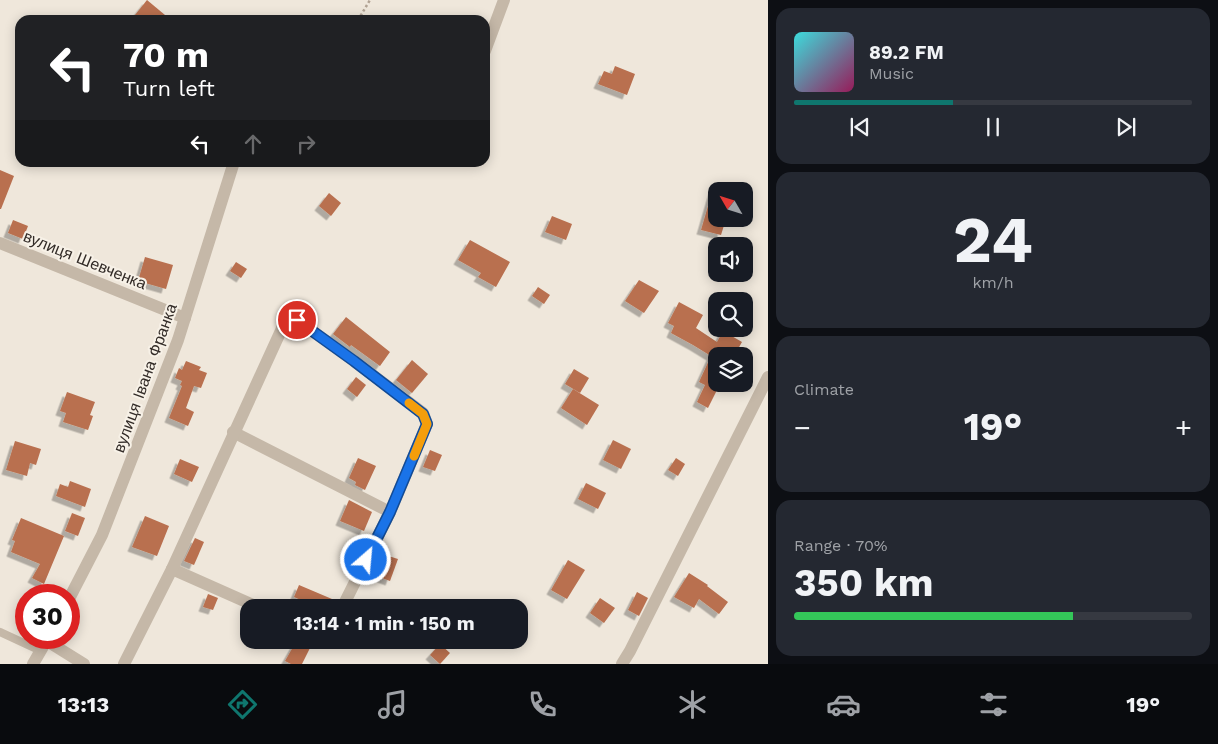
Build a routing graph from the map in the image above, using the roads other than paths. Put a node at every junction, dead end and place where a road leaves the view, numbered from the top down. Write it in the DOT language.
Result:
graph roads {
  1 [pos="504,0"];
  2 [pos="490,38"];
  3 [pos="232,167"];
  4 [pos="0,243"];
  5 [pos="185,318"];
  6 [pos="768,377"];
  7 [pos="233,432"];
  8 [pos="390,512"];
  9 [pos="172,569"];
  10 [pos="77,584"];
  11 [pos="240,599"];
  12 [pos="346,599"];
  13 [pos="0,632"];
  14 [pos="15,636"];
  15 [pos="42,649"];
  16 [pos="56,649"];
  17 [pos="33,664"];
  18 [pos="84,664"];
  19 [pos="124,664"];
  20 [pos="622,664"];
  1 -- 2 [label="street"];
  3 -- 5 [label="street, вулиця Івана Франка"];
  4 -- 5 [label="street, вулиця Шевченка"];
  5 -- 10 [label="street, вулиця Івана Франка"];
  6 -- 20 [label="street"];
  7 -- 8 [label="street"];
  7 -- 8 [label="street"];
  7 -- 9 [label="street"];
  8 -- 12 [label="street"];
  9 -- 11 [label="street"];
  9 -- 19 [label="street"];
  13 -- 14 [label="lane"];
  15 -- 17 [label="street"];
  16 -- 18 [label="street"];
}
